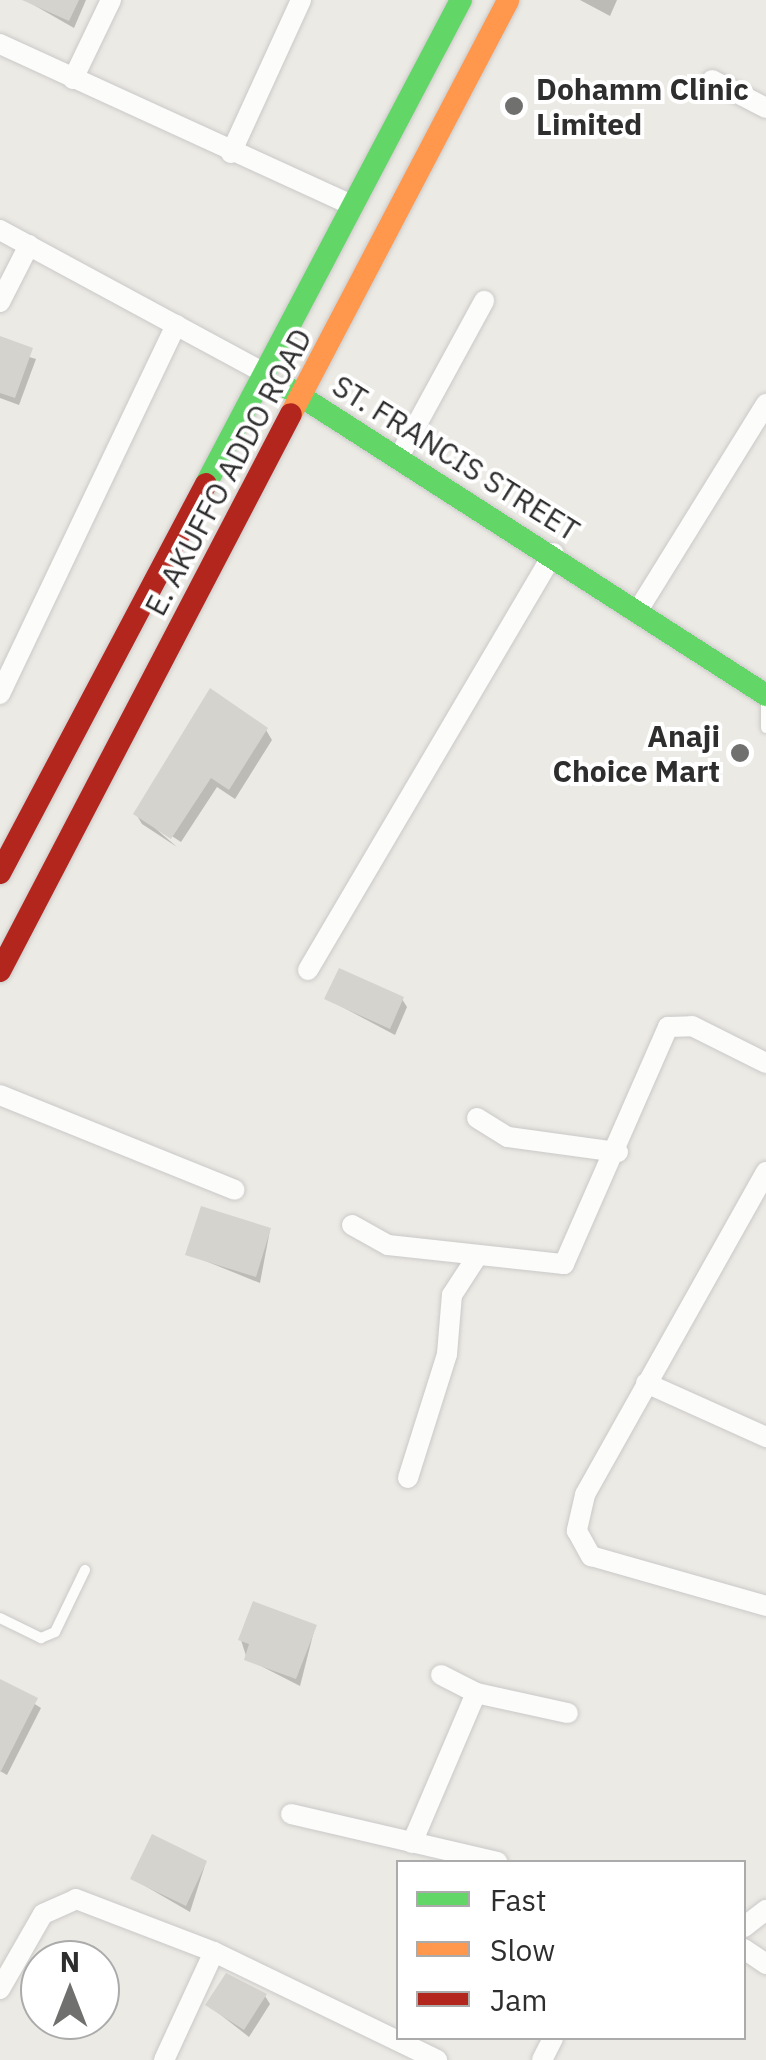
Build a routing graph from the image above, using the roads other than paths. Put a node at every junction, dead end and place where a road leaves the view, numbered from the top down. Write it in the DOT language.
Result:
graph roads {
  1 [pos="111,0"];
  2 [pos="301,0"];
  3 [pos="460,0"];
  4 [pos="508,0"];
  5 [pos="0,44"];
  6 [pos="74,79"];
  7 [pos="712,80"];
  8 [pos="766,108"];
  9 [pos="231,153"];
  10 [pos="350,204"];
  11 [pos="0,230"];
  12 [pos="29,244"];
  13 [pos="484,301"];
  14 [pos="0,302"];
  15 [pos="176,325"];
  16 [pos="264,374"];
  17 [pos="302,397"];
  18 [pos="766,404"];
  19 [pos="400,457"];
  20 [pos="554,553"];
  21 [pos="637,612"];
  22 [pos="0,694"];
  23 [pos="766,695"];
  24 [pos="766,704"];
  25 [pos="766,728"];
  26 [pos="10,828"];
  27 [pos="0,872"];
  28 [pos="0,970"];
  29 [pos="308,970"];
  30 [pos="766,1063"];
  31 [pos="0,1095"];
  32 [pos="476,1118"];
  33 [pos="618,1152"];
  34 [pos="766,1172"];
  35 [pos="235,1190"];
  36 [pos="352,1224"];
  37 [pos="476,1258"];
  38 [pos="646,1382"];
  39 [pos="766,1437"];
  40 [pos="408,1478"];
  41 [pos="85,1570"];
  42 [pos="766,1606"];
  43 [pos="0,1618"];
  44 [pos="440,1675"];
  45 [pos="476,1693"];
  46 [pos="568,1713"];
  47 [pos="292,1814"];
  48 [pos="412,1843"];
  49 [pos="489,1860"];
  50 [pos="766,1910"];
  51 [pos="746,1925"];
  52 [pos="214,1952"];
  53 [pos="0,1990"];
  54 [pos="164,2060"];
  55 [pos="437,2060"];
  1 -- 6 [label="street"];
  2 -- 9 [label="street"];
  3 -- 10 [label="main road, E. AKUFFO ADDO ROAD"];
  4 -- 17 [label="main road, E. AKUFFO ADDO ROAD"];
  5 -- 6 [label="street"];
  6 -- 9 [label="street"];
  7 -- 8 [label="street"];
  9 -- 10 [label="street"];
  10 -- 16 [label="main road, E. AKUFFO ADDO ROAD"];
  11 -- 12 [label="street, ST. FRANCIS STREET"];
  12 -- 14 [label="street"];
  12 -- 15 [label="street, ST. FRANCIS STREET"];
  13 -- 19 [label="street"];
  15 -- 16 [label="street, ST. FRANCIS STREET"];
  15 -- 22 [label="street"];
  16 -- 17 [label="main road, ST. FRANCIS STREET"];
  16 -- 26 [label="main road, E. AKUFFO ADDO ROAD"];
  17 -- 19 [label="main road, ST. FRANCIS STREET"];
  17 -- 28 [label="main road, E. AKUFFO ADDO ROAD"];
  18 -- 21 [label="street"];
  19 -- 20 [label="main road, ST. FRANCIS STREET"];
  20 -- 21 [label="main road, ST. FRANCIS STREET"];
  20 -- 29 [label="street"];
  21 -- 23 [label="main road, ST. FRANCIS STREET"];
  24 -- 25 [label="lane"];
  26 -- 27 [label="main road, E. AKUFFO ADDO ROAD"];
  30 -- 33 [label="street"];
  31 -- 35 [label="street"];
  32 -- 33 [label="street"];
  33 -- 37 [label="street"];
  34 -- 38 [label="street"];
  36 -- 37 [label="street"];
  37 -- 40 [label="street"];
  38 -- 39 [label="street"];
  38 -- 42 [label="street"];
  41 -- 43 [label="lane"];
  44 -- 45 [label="street"];
  45 -- 46 [label="street"];
  45 -- 48 [label="street"];
  47 -- 48 [label="street"];
  48 -- 49 [label="street"];
  50 -- 51 [label="street"];
  52 -- 53 [label="street"];
  52 -- 54 [label="street"];
  52 -- 55 [label="street"];
}
